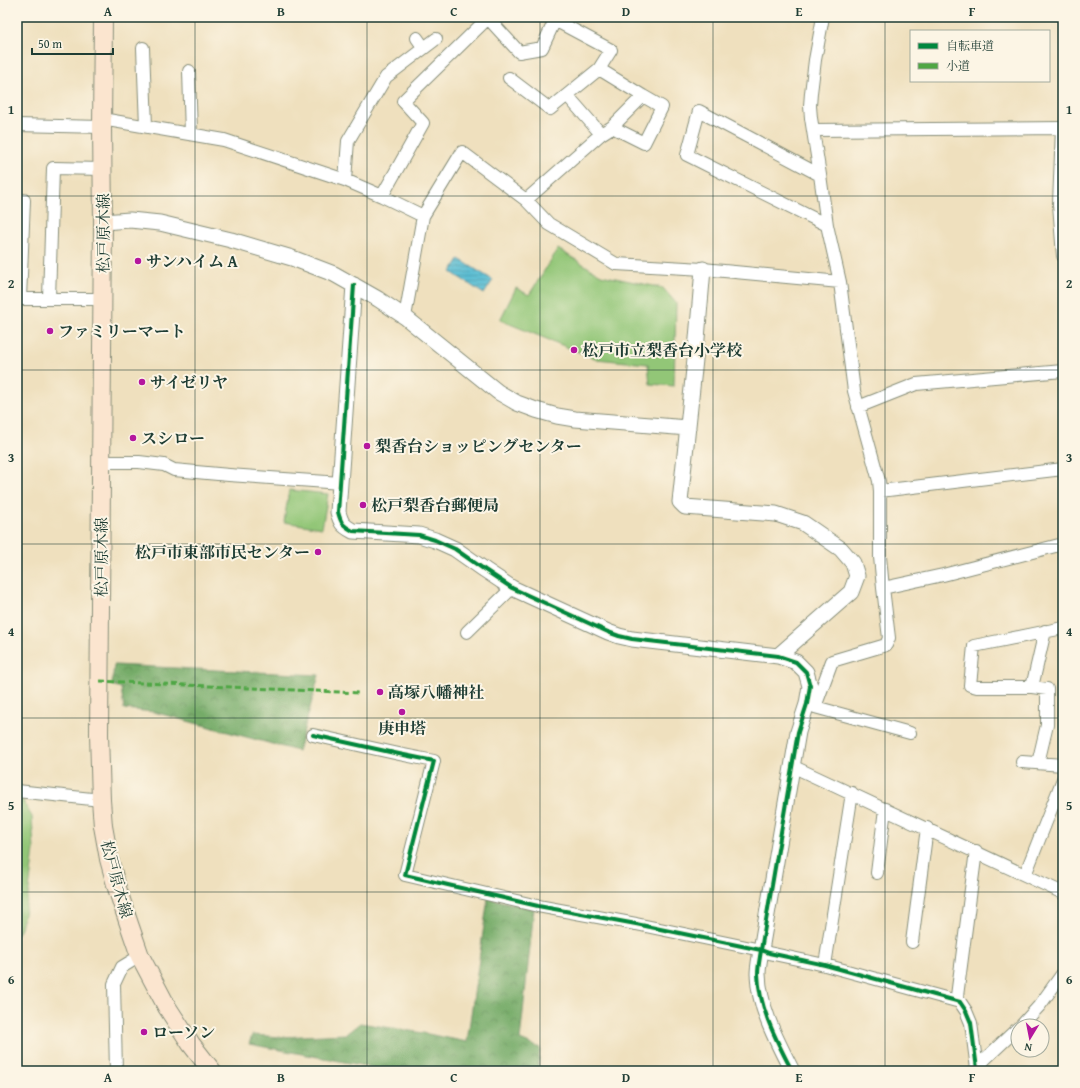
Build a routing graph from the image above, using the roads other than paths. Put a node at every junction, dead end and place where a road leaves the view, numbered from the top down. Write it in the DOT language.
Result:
graph roads {
  1 [pos="103,17"];
  2 [pos="488,17"];
  3 [pos="823,17"];
  4 [pos="552,19"];
  5 [pos="436,39"];
  6 [pos="143,48"];
  7 [pos="599,69"];
  8 [pos="189,71"];
  9 [pos="509,78"];
  10 [pos="567,95"];
  11 [pos="643,96"];
  12 [pos="102,123"];
  13 [pos="17,125"];
  14 [pos="146,126"];
  15 [pos="612,127"];
  16 [pos="813,130"];
  17 [pos="191,134"];
  18 [pos="601,134"];
  19 [pos="103,170"];
  20 [pos="820,175"];
  21 [pos="345,180"];
  22 [pos="382,196"];
  23 [pos="24,200"];
  24 [pos="526,200"];
  25 [pos="423,216"];
  26 [pos="103,222"];
  27 [pos="827,225"];
  28 [pos="1063,256"];
  29 [pos="703,269"];
  30 [pos="840,282"];
  31 [pos="354,285"];
  32 [pos="18,299"];
  33 [pos="49,299"];
  34 [pos="102,299"];
  35 [pos="405,317"];
  36 [pos="1063,371"];
  37 [pos="858,407"];
  38 [pos="688,428"];
  39 [pos="102,462"];
  40 [pos="1063,469"];
  41 [pos="341,483"];
  42 [pos="880,491"];
  43 [pos="1063,544"];
  44 [pos="512,588"];
  45 [pos="883,588"];
  46 [pos="1063,628"];
  47 [pos="1045,631"];
  48 [pos="467,632"];
  49 [pos="778,656"];
  50 [pos="1032,687"];
  51 [pos="811,705"];
  52 [pos="910,733"];
  53 [pos="313,735"];
  54 [pos="1022,762"];
  55 [pos="1038,763"];
  56 [pos="1063,765"];
  57 [pos="792,766"];
  58 [pos="1063,779"];
  59 [pos="17,791"];
  60 [pos="852,793"];
  61 [pos="101,800"];
  62 [pos="885,809"];
  63 [pos="926,828"];
  64 [pos="976,852"];
  65 [pos="877,873"];
  66 [pos="1025,875"];
  67 [pos="1063,893"];
  68 [pos="912,942"];
  69 [pos="761,950"];
  70 [pos="140,956"];
  71 [pos="826,965"];
  72 [pos="1063,973"];
  73 [pos="960,1002"];
  74 [pos="1028,1018"];
  75 [pos="1010,1036"];
  76 [pos="977,1070"];
  77 [pos="116,1071"];
  78 [pos="212,1071"];
  79 [pos="792,1071"];
  1 -- 12 [label="main road, 松戸原木線"];
  2 -- 4 [label="street"];
  2 -- 22 [label="street"];
  3 -- 16 [label="street"];
  4 -- 7 [label="street"];
  5 -- 21 [label="street"];
  6 -- 14 [label="street"];
  7 -- 10 [label="street"];
  7 -- 11 [label="street"];
  8 -- 17 [label="street"];
  9 -- 10 [label="street"];
  10 -- 18 [label="street"];
  11 -- 15 [label="street"];
  11 -- 15 [label="street"];
  12 -- 13 [label="street"];
  12 -- 14 [label="street"];
  12 -- 19 [label="main road, 松戸原木線"];
  14 -- 17 [label="street"];
  15 -- 18 [label="street"];
  16 -- 20 [label="street"];
  16 -- 28 [label="street"];
  17 -- 21 [label="street"];
  18 -- 24 [label="street"];
  19 -- 26 [label="main road, 松戸原木線"];
  19 -- 33 [label="street"];
  20 -- 27 [label="street"];
  20 -- 27 [label="street"];
  21 -- 22 [label="street"];
  22 -- 25 [label="street"];
  23 -- 32 [label="street"];
  24 -- 25 [label="street"];
  24 -- 29 [label="street"];
  25 -- 35 [label="street"];
  26 -- 31 [label="street"];
  26 -- 34 [label="main road, 松戸原木線"];
  27 -- 30 [label="street"];
  29 -- 30 [label="street"];
  29 -- 38 [label="street"];
  30 -- 37 [label="street"];
  31 -- 35 [label="street"];
  31 -- 41 [label="street"];
  32 -- 33 [label="street"];
  33 -- 34 [label="street"];
  34 -- 39 [label="main road, 松戸原木線"];
  35 -- 38 [label="street"];
  36 -- 37 [label="street"];
  37 -- 42 [label="street"];
  38 -- 49 [label="street"];
  39 -- 41 [label="street"];
  39 -- 61 [label="main road, 松戸原木線"];
  40 -- 42 [label="street"];
  41 -- 44 [label="street"];
  42 -- 45 [label="street"];
  43 -- 45 [label="street"];
  44 -- 48 [label="street"];
  44 -- 49 [label="street"];
  45 -- 51 [label="street"];
  46 -- 47 [label="street"];
  47 -- 50 [label="street"];
  47 -- 50 [label="street"];
  49 -- 51 [label="street"];
  50 -- 55 [label="street"];
  51 -- 52 [label="street"];
  51 -- 57 [label="street"];
  53 -- 69 [label="street"];
  54 -- 55 [label="street"];
  55 -- 56 [label="street"];
  57 -- 60 [label="street"];
  57 -- 69 [label="street"];
  58 -- 66 [label="street"];
  59 -- 61 [label="street"];
  60 -- 62 [label="street"];
  60 -- 71 [label="street"];
  61 -- 70 [label="main road, 松戸原木線"];
  62 -- 63 [label="street"];
  62 -- 65 [label="street"];
  63 -- 64 [label="street"];
  63 -- 68 [label="street"];
  64 -- 66 [label="street"];
  64 -- 73 [label="street"];
  66 -- 67 [label="street"];
  69 -- 71 [label="street"];
  69 -- 79 [label="street"];
  70 -- 77 [label="street"];
  70 -- 78 [label="main road, 松戸原木線"];
  71 -- 73 [label="street"];
  72 -- 74 [label="street"];
  73 -- 76 [label="street"];
  75 -- 76 [label="street"];
}
